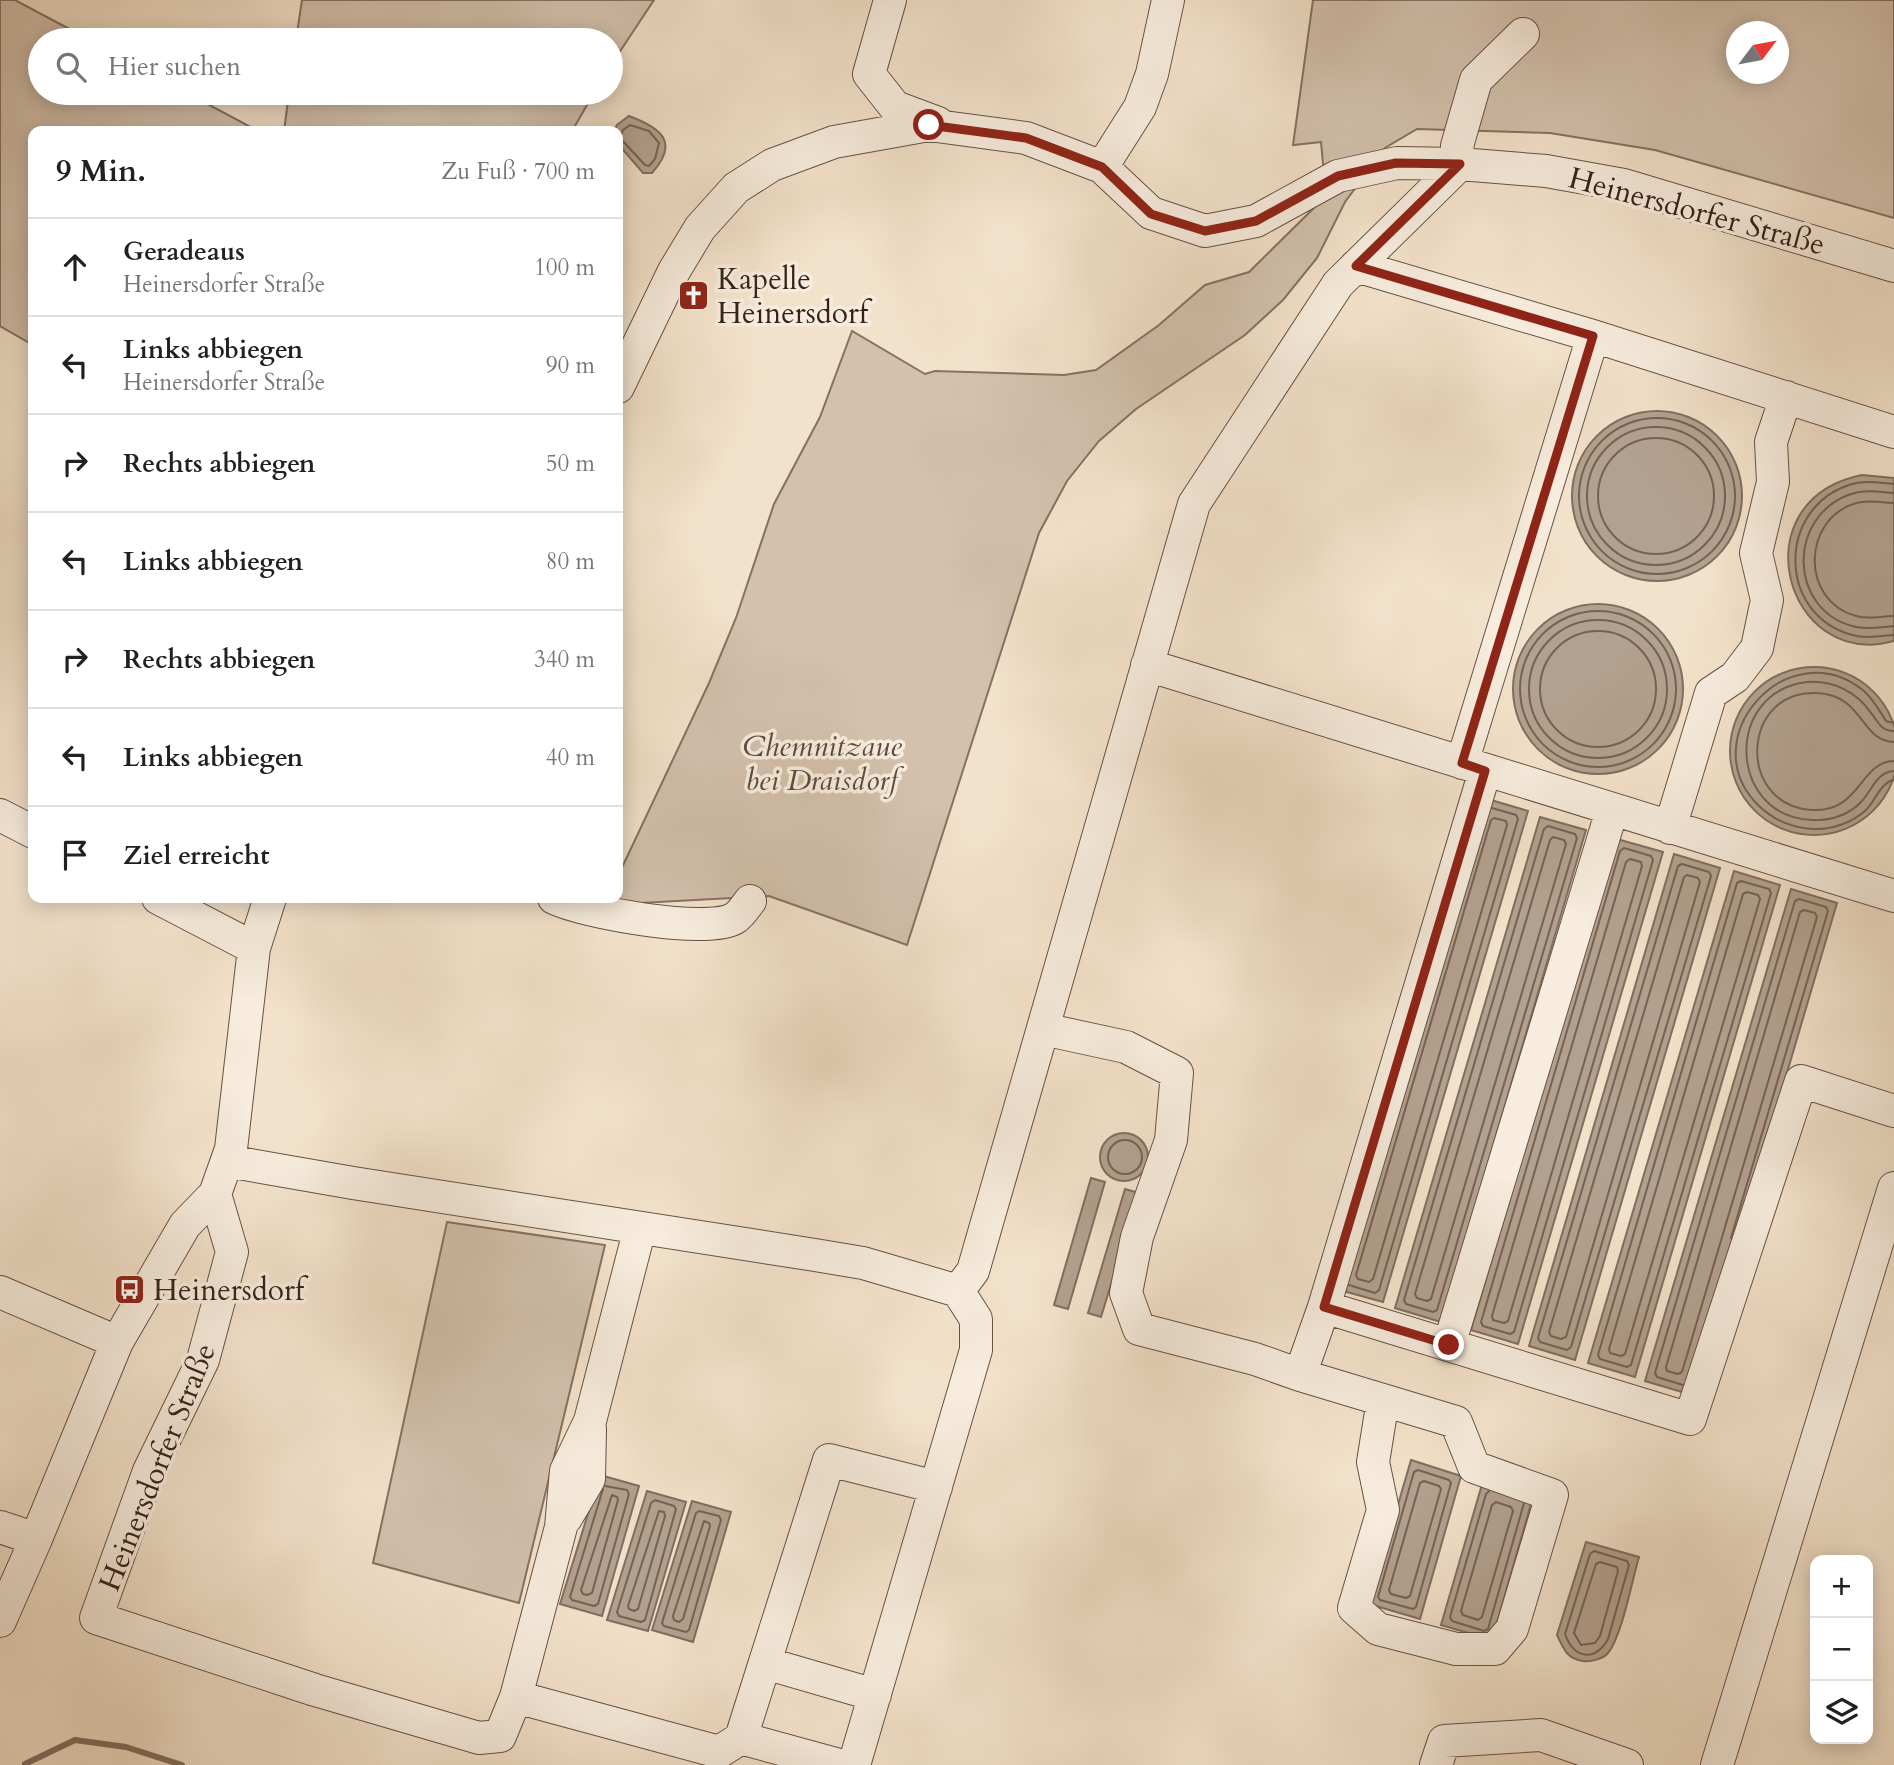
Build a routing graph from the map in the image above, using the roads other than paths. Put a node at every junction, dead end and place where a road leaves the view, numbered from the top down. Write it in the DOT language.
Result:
graph roads {
  1 [pos="890,0"];
  2 [pos="1168,0"];
  3 [pos="1523,34"];
  4 [pos="934,123"];
  5 [pos="1460,164"];
  6 [pos="1102,167"];
  7 [pos="1356,266"];
  8 [pos="1894,266"];
  9 [pos="1593,336"];
  10 [pos="623,377"];
  11 [pos="1786,397"];
  12 [pos="1894,432"];
  13 [pos="1147,665"];
  14 [pos="1474,767"];
  15 [pos="1612,810"];
  16 [pos="0,815"];
  17 [pos="1670,828"];
  18 [pos="28,829"];
  19 [pos="1894,896"];
  20 [pos="750,901"];
  21 [pos="168,903"];
  22 [pos="268,903"];
  23 [pos="565,903"];
  24 [pos="254,948"];
  25 [pos="1042,1029"];
  26 [pos="1894,1111"];
  27 [pos="227,1161"];
  28 [pos="1894,1188"];
  29 [pos="215,1194"];
  30 [pos="640,1228"];
  31 [pos="958,1291"];
  32 [pos="0,1292"];
  33 [pos="1324,1307"];
  34 [pos="117,1342"];
  35 [pos="1449,1345"];
  36 [pos="1300,1375"];
  37 [pos="1383,1400"];
  38 [pos="936,1488"];
  39 [pos="0,1527"];
  40 [pos="36,1539"];
  41 [pos="0,1621"];
  42 [pos="765,1662"];
  43 [pos="875,1695"];
  44 [pos="516,1697"];
  45 [pos="741,1738"];
  46 [pos="1617,1763"];
  47 [pos="839,1765"];
  48 [pos="854,1765"];
  49 [pos="1436,1765"];
  50 [pos="1717,1765"];
  1 -- 4 [label="street"];
  2 -- 6 [label="street"];
  3 -- 5 [label="street"];
  4 -- 6 [label="street, Heinersdorfer Straße"];
  4 -- 10 [label="street, Heinersdorfer Straße"];
  5 -- 6 [label="street, Heinersdorfer Straße"];
  5 -- 7 [label="street"];
  5 -- 8 [label="street, Heinersdorfer Straße"];
  7 -- 9 [label="street"];
  7 -- 13 [label="street"];
  9 -- 11 [label="street"];
  9 -- 14 [label="street"];
  11 -- 12 [label="street"];
  11 -- 17 [label="street"];
  13 -- 14 [label="street"];
  13 -- 25 [label="street"];
  14 -- 15 [label="street"];
  14 -- 33 [label="street"];
  15 -- 17 [label="street"];
  15 -- 35 [label="street"];
  16 -- 18 [label="street"];
  17 -- 19 [label="street"];
  20 -- 23 [label="street"];
  21 -- 24 [label="street"];
  22 -- 24 [label="street"];
  24 -- 27 [label="street"];
  25 -- 31 [label="street"];
  25 -- 36 [label="street"];
  26 -- 35 [label="street"];
  27 -- 29 [label="street"];
  27 -- 30 [label="street"];
  28 -- 50 [label="street"];
  29 -- 34 [label="street"];
  29 -- 44 [label="street, Heinersdorfer Straße"];
  30 -- 31 [label="street"];
  30 -- 44 [label="street"];
  31 -- 38 [label="street"];
  32 -- 34 [label="street"];
  33 -- 35 [label="street"];
  33 -- 36 [label="street"];
  34 -- 40 [label="street"];
  36 -- 37 [label="street"];
  37 -- 37 [label="street"];
  38 -- 42 [label="street"];
  38 -- 43 [label="street"];
  39 -- 40 [label="street"];
  40 -- 41 [label="street"];
  42 -- 43 [label="street"];
  42 -- 45 [label="street"];
  43 -- 48 [label="street"];
  44 -- 45 [label="street"];
  45 -- 47 [label="street"];
  46 -- 49 [label="street"];
}
